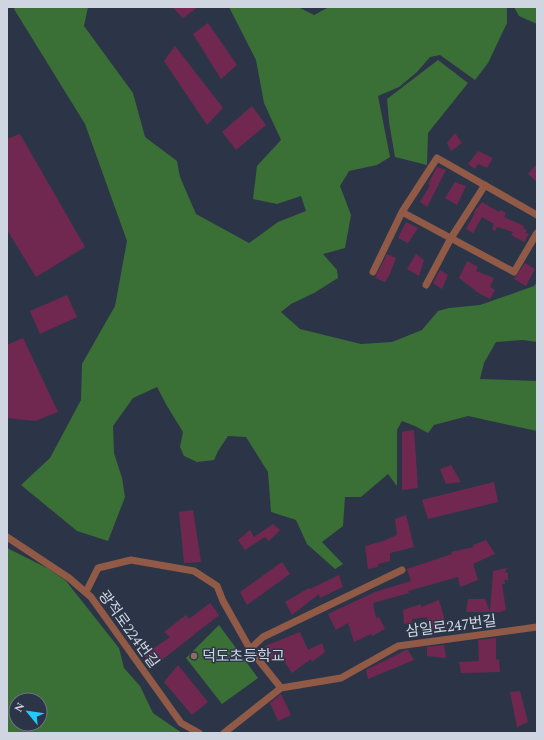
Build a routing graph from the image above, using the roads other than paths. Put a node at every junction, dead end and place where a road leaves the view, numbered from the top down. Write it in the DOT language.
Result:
graph roads {
  1 [pos="485,185"];
  2 [pos="402,212"];
  3 [pos="537,215"];
  4 [pos="537,233"];
  5 [pos="451,238"];
  6 [pos="373,272"];
  7 [pos="426,285"];
  8 [pos="7,537"];
  9 [pos="402,570"];
  10 [pos="86,592"];
  11 [pos="537,627"];
  12 [pos="250,649"];
  13 [pos="281,688"];
  14 [pos="199,733"];
  15 [pos="224,733"];
  1 -- 2 [label="street"];
  1 -- 3 [label="street"];
  1 -- 5 [label="street"];
  2 -- 5 [label="street"];
  2 -- 6 [label="street"];
  4 -- 5 [label="street"];
  5 -- 7 [label="street"];
  8 -- 10 [label="street, 광적로224번길"];
  9 -- 12 [label="street"];
  10 -- 12 [label="street"];
  10 -- 14 [label="street, 광적로224번길"];
  11 -- 13 [label="street, 삼일로247번길"];
  12 -- 13 [label="street"];
  13 -- 15 [label="street, 삼일로247번길"];
}
